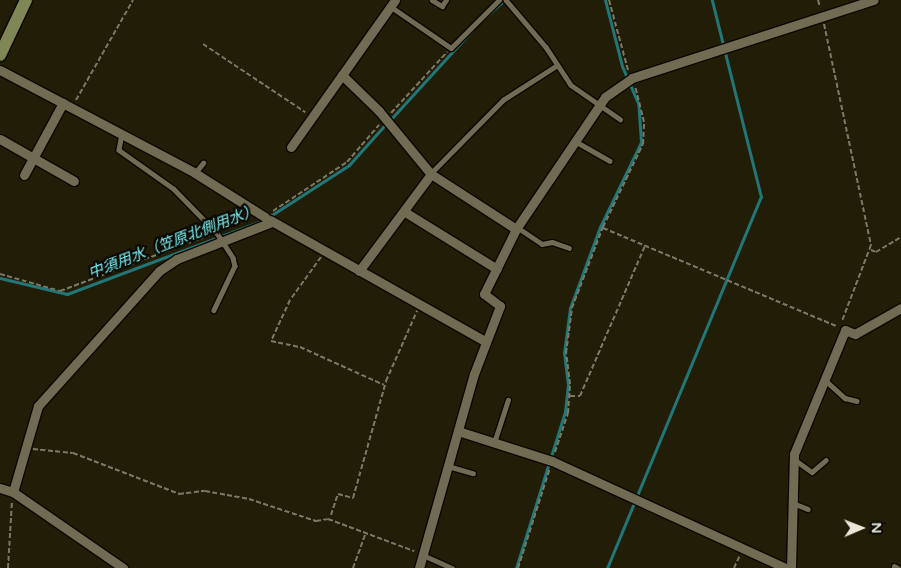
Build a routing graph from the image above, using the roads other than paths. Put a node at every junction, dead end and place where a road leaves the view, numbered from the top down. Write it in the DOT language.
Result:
graph roads {
  1 [pos="26,0"];
  2 [pos="432,0"];
  3 [pos="446,0"];
  4 [pos="499,0"];
  5 [pos="506,0"];
  6 [pos="874,0"];
  7 [pos="392,3"];
  8 [pos="0,55"];
  9 [pos="556,66"];
  10 [pos="0,70"];
  11 [pos="342,75"];
  12 [pos="63,103"];
  13 [pos="599,106"];
  14 [pos="620,119"];
  15 [pos="122,134"];
  16 [pos="0,139"];
  17 [pos="575,141"];
  18 [pos="291,147"];
  19 [pos="33,158"];
  20 [pos="610,161"];
  21 [pos="203,163"];
  22 [pos="195,173"];
  23 [pos="431,174"];
  24 [pos="24,175"];
  25 [pos="74,181"];
  26 [pos="404,212"];
  27 [pos="269,218"];
  28 [pos="517,228"];
  29 [pos="221,242"];
  30 [pos="569,248"];
  31 [pos="496,269"];
  32 [pos="359,271"];
  33 [pos="901,308"];
  34 [pos="214,310"];
  35 [pos="485,341"];
  36 [pos="825,380"];
  37 [pos="508,400"];
  38 [pos="857,401"];
  39 [pos="458,431"];
  40 [pos="494,443"];
  41 [pos="794,459"];
  42 [pos="826,460"];
  43 [pos="448,466"];
  44 [pos="473,473"];
  45 [pos="0,488"];
  46 [pos="13,492"];
  47 [pos="792,503"];
  48 [pos="808,509"];
  49 [pos="423,555"];
  50 [pos="123,568"];
  51 [pos="419,568"];
  52 [pos="452,568"];
  53 [pos="786,568"];
  54 [pos="791,568"];
  1 -- 8 [label="street"];
  2 -- 3 [label="lane"];
  4 -- 7 [label="lane"];
  5 -- 9 [label="lane"];
  6 -- 13 [label="street"];
  7 -- 11 [label="street"];
  9 -- 13 [label="lane"];
  9 -- 23 [label="lane"];
  10 -- 12 [label="street"];
  11 -- 18 [label="street"];
  11 -- 23 [label="street"];
  12 -- 15 [label="street"];
  12 -- 19 [label="street"];
  13 -- 14 [label="lane"];
  13 -- 17 [label="street"];
  15 -- 22 [label="street"];
  15 -- 29 [label="lane"];
  16 -- 19 [label="street"];
  17 -- 20 [label="lane"];
  17 -- 28 [label="street"];
  19 -- 24 [label="street"];
  19 -- 25 [label="street"];
  21 -- 22 [label="lane"];
  22 -- 27 [label="street"];
  23 -- 26 [label="street"];
  23 -- 28 [label="street"];
  26 -- 31 [label="street"];
  26 -- 32 [label="street"];
  27 -- 29 [label="street"];
  27 -- 32 [label="street"];
  28 -- 30 [label="lane"];
  28 -- 31 [label="street"];
  29 -- 34 [label="lane"];
  29 -- 46 [label="street"];
  31 -- 35 [label="street"];
  32 -- 35 [label="street"];
  33 -- 36 [label="street"];
  35 -- 39 [label="street"];
  36 -- 38 [label="lane"];
  36 -- 41 [label="street"];
  37 -- 40 [label="lane"];
  39 -- 40 [label="street"];
  39 -- 43 [label="street"];
  40 -- 53 [label="street"];
  41 -- 42 [label="lane"];
  41 -- 47 [label="street"];
  43 -- 44 [label="lane"];
  43 -- 49 [label="street"];
  45 -- 46 [label="street"];
  46 -- 50 [label="street"];
  47 -- 48 [label="lane"];
  47 -- 54 [label="street"];
  49 -- 51 [label="street"];
  49 -- 52 [label="lane"];
}
